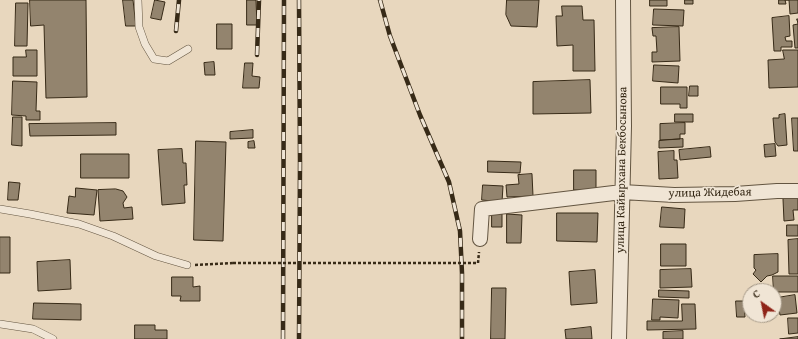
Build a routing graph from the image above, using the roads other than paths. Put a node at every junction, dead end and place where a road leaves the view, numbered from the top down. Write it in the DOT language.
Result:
graph roads {
  1 [pos="138,0"];
  2 [pos="623,0"];
  3 [pos="188,49"];
  4 [pos="798,191"];
  5 [pos="622,192"];
  6 [pos="0,209"];
  7 [pos="480,239"];
  8 [pos="187,265"];
  9 [pos="0,324"];
  10 [pos="53,339"];
  11 [pos="619,339"];
  1 -- 3 [label="lane"];
  2 -- 5 [label="street, улица Кайырхана Бекбосынова"];
  4 -- 5 [label="street, улица Жидебая"];
  5 -- 7 [label="street, улица Жидебая"];
  5 -- 11 [label="street, улица Кайырхана Бекбосынова"];
  6 -- 8 [label="lane"];
  9 -- 10 [label="lane"];
}
